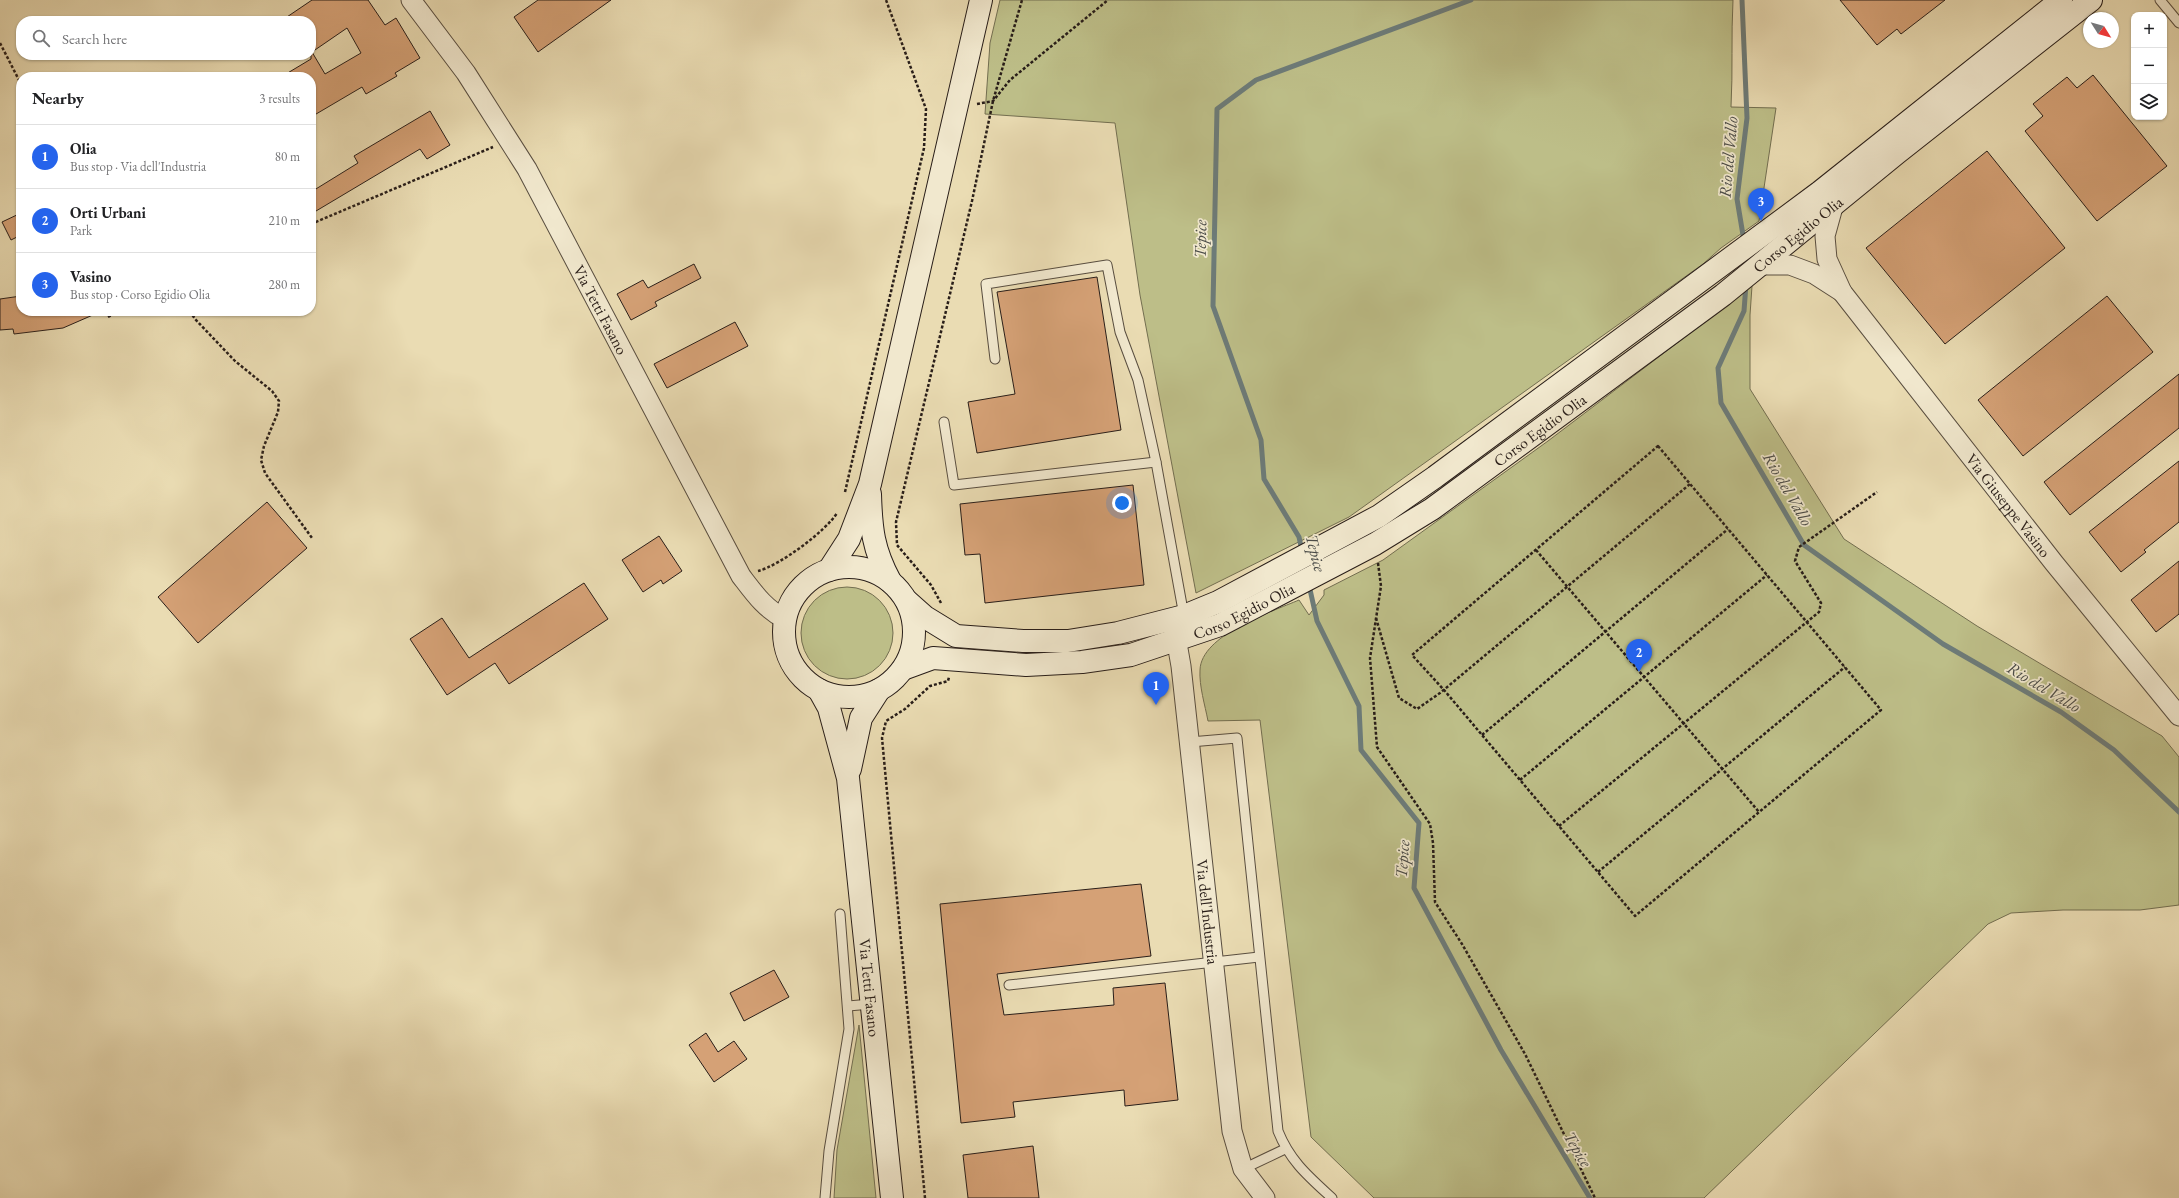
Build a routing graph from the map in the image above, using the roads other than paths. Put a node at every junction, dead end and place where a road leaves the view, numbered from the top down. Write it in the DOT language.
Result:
graph roads {
  1 [pos="411,0"];
  2 [pos="981,0"];
  3 [pos="2061,0"];
  4 [pos="2091,0"];
  5 [pos="2160,0"];
  6 [pos="2179,23"];
  7 [pos="1985,72"];
  8 [pos="1891,146"];
  9 [pos="1832,207"];
  10 [pos="1760,265"];
  11 [pos="1842,292"];
  12 [pos="995,359"];
  13 [pos="944,422"];
  14 [pos="1156,462"];
  15 [pos="870,484"];
  16 [pos="829,570"];
  17 [pos="890,580"];
  18 [pos="907,601"];
  19 [pos="1178,617"];
  20 [pos="785,619"];
  21 [pos="1178,640"];
  22 [pos="903,669"];
  23 [pos="819,690"];
  24 [pos="879,690"];
  25 [pos="2179,716"];
  26 [pos="1190,742"];
  27 [pos="848,778"];
  28 [pos="840,914"];
  29 [pos="1259,957"];
  30 [pos="1214,961"];
  31 [pos="1009,984"];
  32 [pos="871,1004"];
  33 [pos="848,1006"];
  34 [pos="1285,1149"];
  35 [pos="1243,1169"];
  36 [pos="825,1198"];
  37 [pos="892,1198"];
  38 [pos="1265,1198"];
  39 [pos="1332,1198"];
  1 -- 20 [label="street, Via Tetti Fasano"];
  2 -- 15 [label="street"];
  3 -- 7 [label="street, Corso Egidio Olia"];
  4 -- 7 [label="street, Corso Egidio Olia"];
  5 -- 6 [label="lane"];
  7 -- 8 [label="street, Corso Egidio Olia"];
  8 -- 9 [label="street, Corso Egidio Olia"];
  8 -- 19 [label="street, Corso Egidio Olia"];
  9 -- 10 [label="street, Corso Egidio Olia"];
  9 -- 11 [label="street, Via Giuseppe Vasino"];
  10 -- 11 [label="street, Via Giuseppe Vasino"];
  10 -- 21 [label="street, Corso Egidio Olia"];
  11 -- 25 [label="street, Via Giuseppe Vasino"];
  12 -- 14 [label="lane"];
  13 -- 14 [label="lane"];
  14 -- 19 [label="lane"];
  15 -- 16 [label="street"];
  15 -- 17 [label="street"];
  16 -- 17 [label="street"];
  16 -- 20 [label="street"];
  17 -- 18 [label="street"];
  18 -- 19 [label="street, Corso Egidio Olia"];
  18 -- 22 [label="street"];
  19 -- 21 [label="street, Via dell'Industria"];
  20 -- 23 [label="street"];
  21 -- 22 [label="street, Corso Egidio Olia"];
  21 -- 26 [label="street, Via dell'Industria"];
  22 -- 24 [label="street"];
  23 -- 24 [label="street"];
  23 -- 27 [label="street, Via Tetti Fasano"];
  24 -- 27 [label="street, Via Tetti Fasano"];
  26 -- 29 [label="lane"];
  26 -- 30 [label="street, Via dell'Industria"];
  27 -- 32 [label="street, Via Tetti Fasano"];
  28 -- 33 [label="lane"];
  29 -- 30 [label="lane"];
  29 -- 34 [label="lane"];
  30 -- 31 [label="lane"];
  30 -- 35 [label="street, Via dell'Industria"];
  32 -- 33 [label="lane"];
  32 -- 37 [label="street, Via Tetti Fasano"];
  33 -- 36 [label="lane"];
  34 -- 35 [label="lane"];
  34 -- 39 [label="lane"];
  35 -- 38 [label="street, Via dell'Industria"];
}
